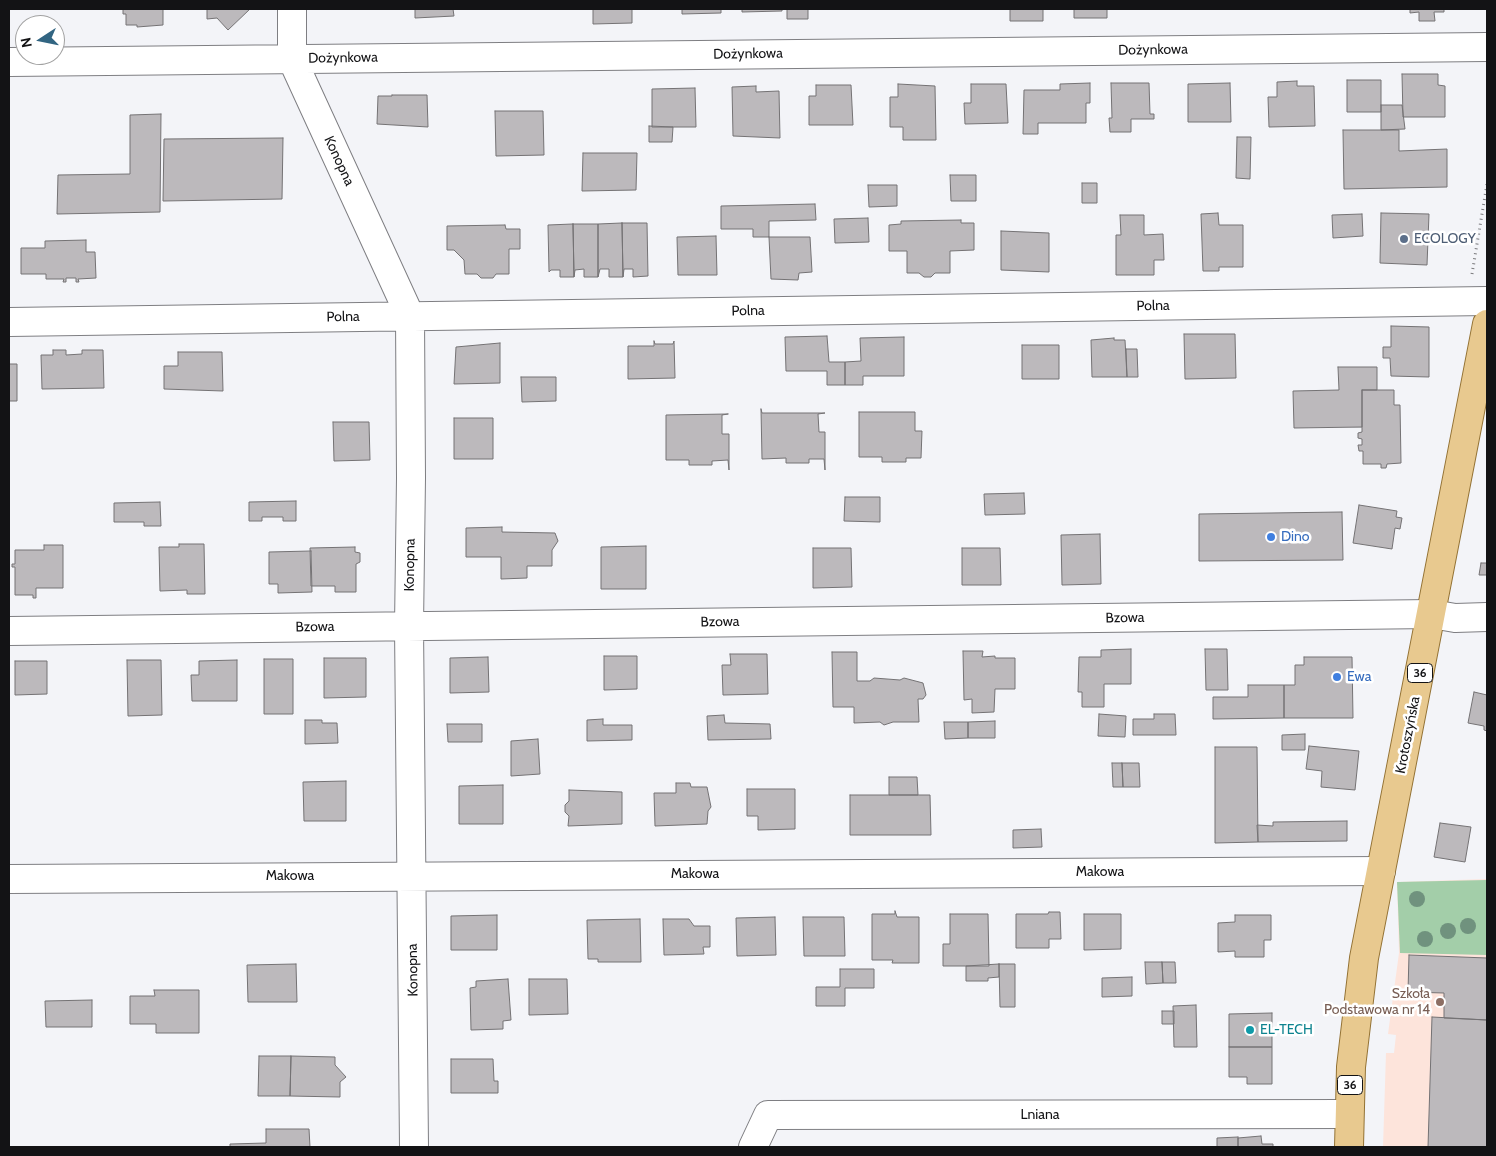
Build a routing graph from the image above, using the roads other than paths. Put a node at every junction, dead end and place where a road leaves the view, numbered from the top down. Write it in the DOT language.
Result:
graph roads {
  1 [pos="292,9"];
  2 [pos="1487,47"];
  3 [pos="292,58"];
  4 [pos="9,62"];
  5 [pos="1487,301"];
  6 [pos="410,316"];
  7 [pos="9,322"];
  8 [pos="1487,324"];
  9 [pos="1432,614"];
  10 [pos="1487,617"];
  11 [pos="409,626"];
  12 [pos="9,631"];
  13 [pos="1381,871"];
  14 [pos="410,876"];
  15 [pos="9,879"];
  16 [pos="1348,1114"];
  17 [pos="414,1147"];
  18 [pos="753,1147"];
  19 [pos="1349,1147"];
  1 -- 3 [label="street, Konopna"];
  2 -- 3 [label="street, Dożynkowa"];
  3 -- 4 [label="street, Dożynkowa"];
  3 -- 6 [label="street, Konopna"];
  5 -- 6 [label="street, Polna"];
  6 -- 7 [label="street, Polna"];
  6 -- 11 [label="street, Konopna"];
  8 -- 9 [label="main road, Krotoszyńska / 36"];
  9 -- 10 [label="street, Bzowa"];
  9 -- 11 [label="street, Bzowa"];
  9 -- 13 [label="main road, Krotoszyńska / 36"];
  11 -- 12 [label="street, Bzowa"];
  11 -- 14 [label="street, Konopna"];
  13 -- 14 [label="street, Makowa"];
  13 -- 16 [label="main road, Krotoszyńska / 36"];
  14 -- 15 [label="street, Makowa"];
  14 -- 17 [label="street, Konopna"];
  16 -- 18 [label="street, Lniana"];
  16 -- 19 [label="main road, Krotoszyńska / 36"];
}
